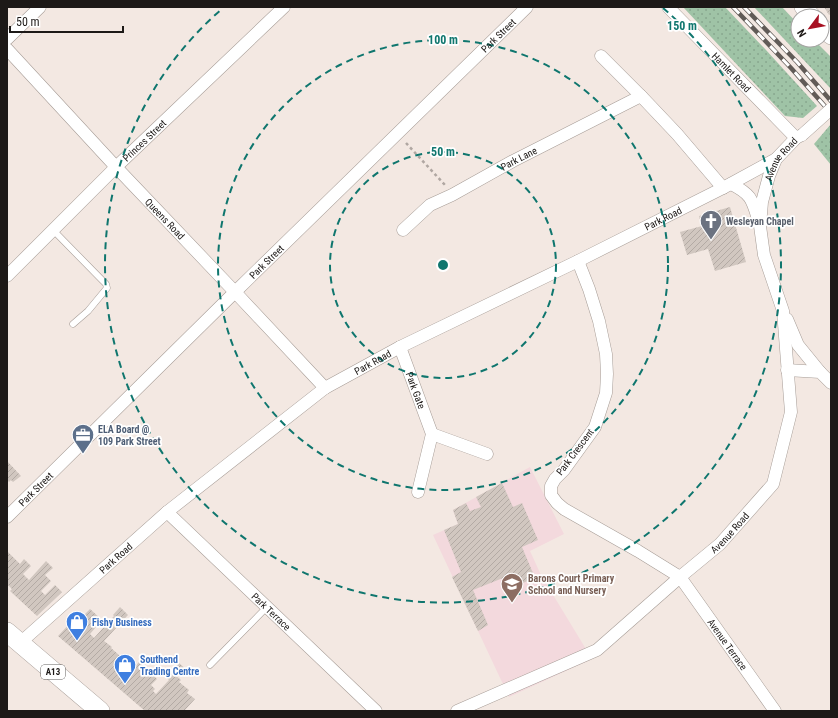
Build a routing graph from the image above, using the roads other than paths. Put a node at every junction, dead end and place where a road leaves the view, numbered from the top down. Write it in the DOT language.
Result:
graph roads {
  1 [pos="40,7"];
  2 [pos="284,7"];
  3 [pos="527,7"];
  4 [pos="668,7"];
  5 [pos="7,39"];
  6 [pos="7,49"];
  7 [pos="601,56"];
  8 [pos="641,96"];
  9 [pos="831,109"];
  10 [pos="799,136"];
  11 [pos="776,158"];
  12 [pos="116,167"];
  13 [pos="727,186"];
  14 [pos="760,226"];
  15 [pos="53,230"];
  16 [pos="403,230"];
  17 [pos="578,261"];
  18 [pos="7,276"];
  19 [pos="235,292"];
  20 [pos="784,311"];
  21 [pos="73,324"];
  22 [pos="400,347"];
  23 [pos="787,370"];
  24 [pos="820,372"];
  25 [pos="831,383"];
  26 [pos="325,388"];
  27 [pos="432,434"];
  28 [pos="487,454"];
  29 [pos="418,492"];
  30 [pos="167,512"];
  31 [pos="7,517"];
  32 [pos="680,578"];
  33 [pos="267,607"];
  34 [pos="13,638"];
  35 [pos="210,665"];
  36 [pos="100,711"];
  37 [pos="376,711"];
  38 [pos="457,711"];
  39 [pos="775,711"];
  1 -- 5 [label="street"];
  2 -- 12 [label="street, Princes Street"];
  3 -- 19 [label="street, Park Street"];
  4 -- 10 [label="street, Hamlet Road"];
  6 -- 12 [label="street, Queens Road"];
  7 -- 8 [label="street"];
  8 -- 13 [label="street"];
  8 -- 16 [label="street, Park Lane"];
  9 -- 10 [label="street, Avenue Road, bridge"];
  10 -- 11 [label="street, Avenue Road"];
  11 -- 13 [label="street, Park Road"];
  11 -- 14 [label="street, Avenue Road"];
  12 -- 15 [label="street, Princes Street"];
  12 -- 19 [label="street, Queens Road"];
  13 -- 14 [label="street, Avenue Road"];
  13 -- 17 [label="street, Park Road"];
  14 -- 20 [label="street, Avenue Road"];
  15 -- 18 [label="street, Princes Street"];
  15 -- 21 [label="lane"];
  17 -- 22 [label="street, Park Road"];
  17 -- 32 [label="street, Park Crescent"];
  19 -- 26 [label="street, Queens Road"];
  19 -- 31 [label="street, Park Street"];
  20 -- 23 [label="street, Avenue Road"];
  20 -- 24 [label="street"];
  22 -- 26 [label="street, Park Road"];
  22 -- 27 [label="street, Park Gate"];
  23 -- 24 [label="street"];
  23 -- 32 [label="street, Avenue Road"];
  24 -- 25 [label="street"];
  26 -- 30 [label="street, Park Road"];
  27 -- 28 [label="street"];
  27 -- 29 [label="street"];
  30 -- 33 [label="street, Park Terrace"];
  30 -- 34 [label="street, Park Road"];
  32 -- 38 [label="street, Avenue Road"];
  32 -- 39 [label="street, Avenue Terrace"];
  33 -- 35 [label="lane"];
  33 -- 37 [label="street, Park Terrace"];
  34 -- 36 [label="main road, A13"];
}
